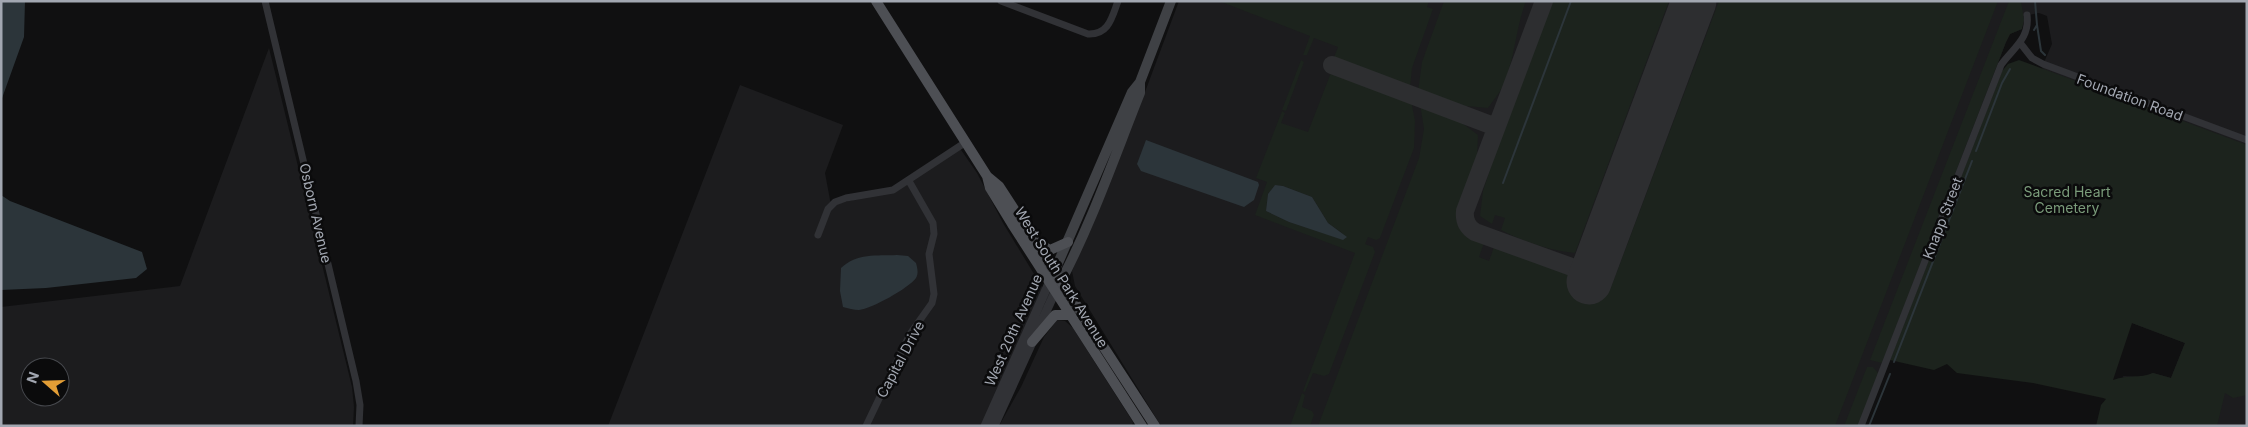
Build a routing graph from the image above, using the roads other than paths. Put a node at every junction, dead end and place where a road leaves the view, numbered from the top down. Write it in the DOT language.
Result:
graph roads {
  1 [pos="265,1"];
  2 [pos="876,1"];
  3 [pos="1001,1"];
  4 [pos="1118,1"];
  5 [pos="1171,1"];
  6 [pos="2027,15"];
  7 [pos="2021,44"];
  8 [pos="1140,82"];
  9 [pos="2247,140"];
  10 [pos="966,142"];
  11 [pos="987,176"];
  12 [pos="909,181"];
  13 [pos="818,235"];
  14 [pos="1036,242"];
  15 [pos="1068,242"];
  16 [pos="1055,271"];
  17 [pos="1062,280"];
  18 [pos="1049,283"];
  19 [pos="1055,292"];
  20 [pos="1070,315"];
  21 [pos="1032,342"];
  22 [pos="1148,424"];
  23 [pos="359,426"];
  24 [pos="866,426"];
  25 [pos="985,426"];
  26 [pos="994,426"];
  27 [pos="1861,426"];
  1 -- 23 [label="street, Osborn Avenue"];
  2 -- 10 [label="main road, West South Park Avenue"];
  3 -- 4 [label="street"];
  5 -- 8 [label="main road, West 20th Avenue"];
  6 -- 7 [label="street, Knapp Street"];
  7 -- 9 [label="street, Foundation Road"];
  7 -- 27 [label="street, Knapp Street"];
  8 -- 15 [label="main road, West 20th Avenue"];
  8 -- 17 [label="main road, West 20th Avenue"];
  10 -- 11 [label="main road, West South Park Avenue"];
  10 -- 12 [label="street"];
  11 -- 14 [label="main road, West South Park Avenue"];
  11 -- 18 [label="main road, West South Park Avenue"];
  12 -- 13 [label="street"];
  12 -- 24 [label="street, Capital Drive"];
  14 -- 15 [label="main road"];
  14 -- 16 [label="main road, West South Park Avenue"];
  15 -- 16 [label="main road, West 20th Avenue"];
  16 -- 17 [label="main road, West South Park Avenue"];
  16 -- 18 [label="main road, West 20th Avenue"];
  17 -- 19 [label="main road, West 20th Avenue"];
  17 -- 22 [label="main road, West South Park Avenue"];
  18 -- 19 [label="main road, West South Park Avenue"];
  18 -- 25 [label="street, West 20th Avenue"];
  19 -- 20 [label="main road, West South Park Avenue"];
  19 -- 21 [label="street, West 20th Avenue"];
  20 -- 21 [label="main road"];
  20 -- 22 [label="main road, West South Park Avenue"];
  21 -- 26 [label="street, West 20th Avenue"];
}
